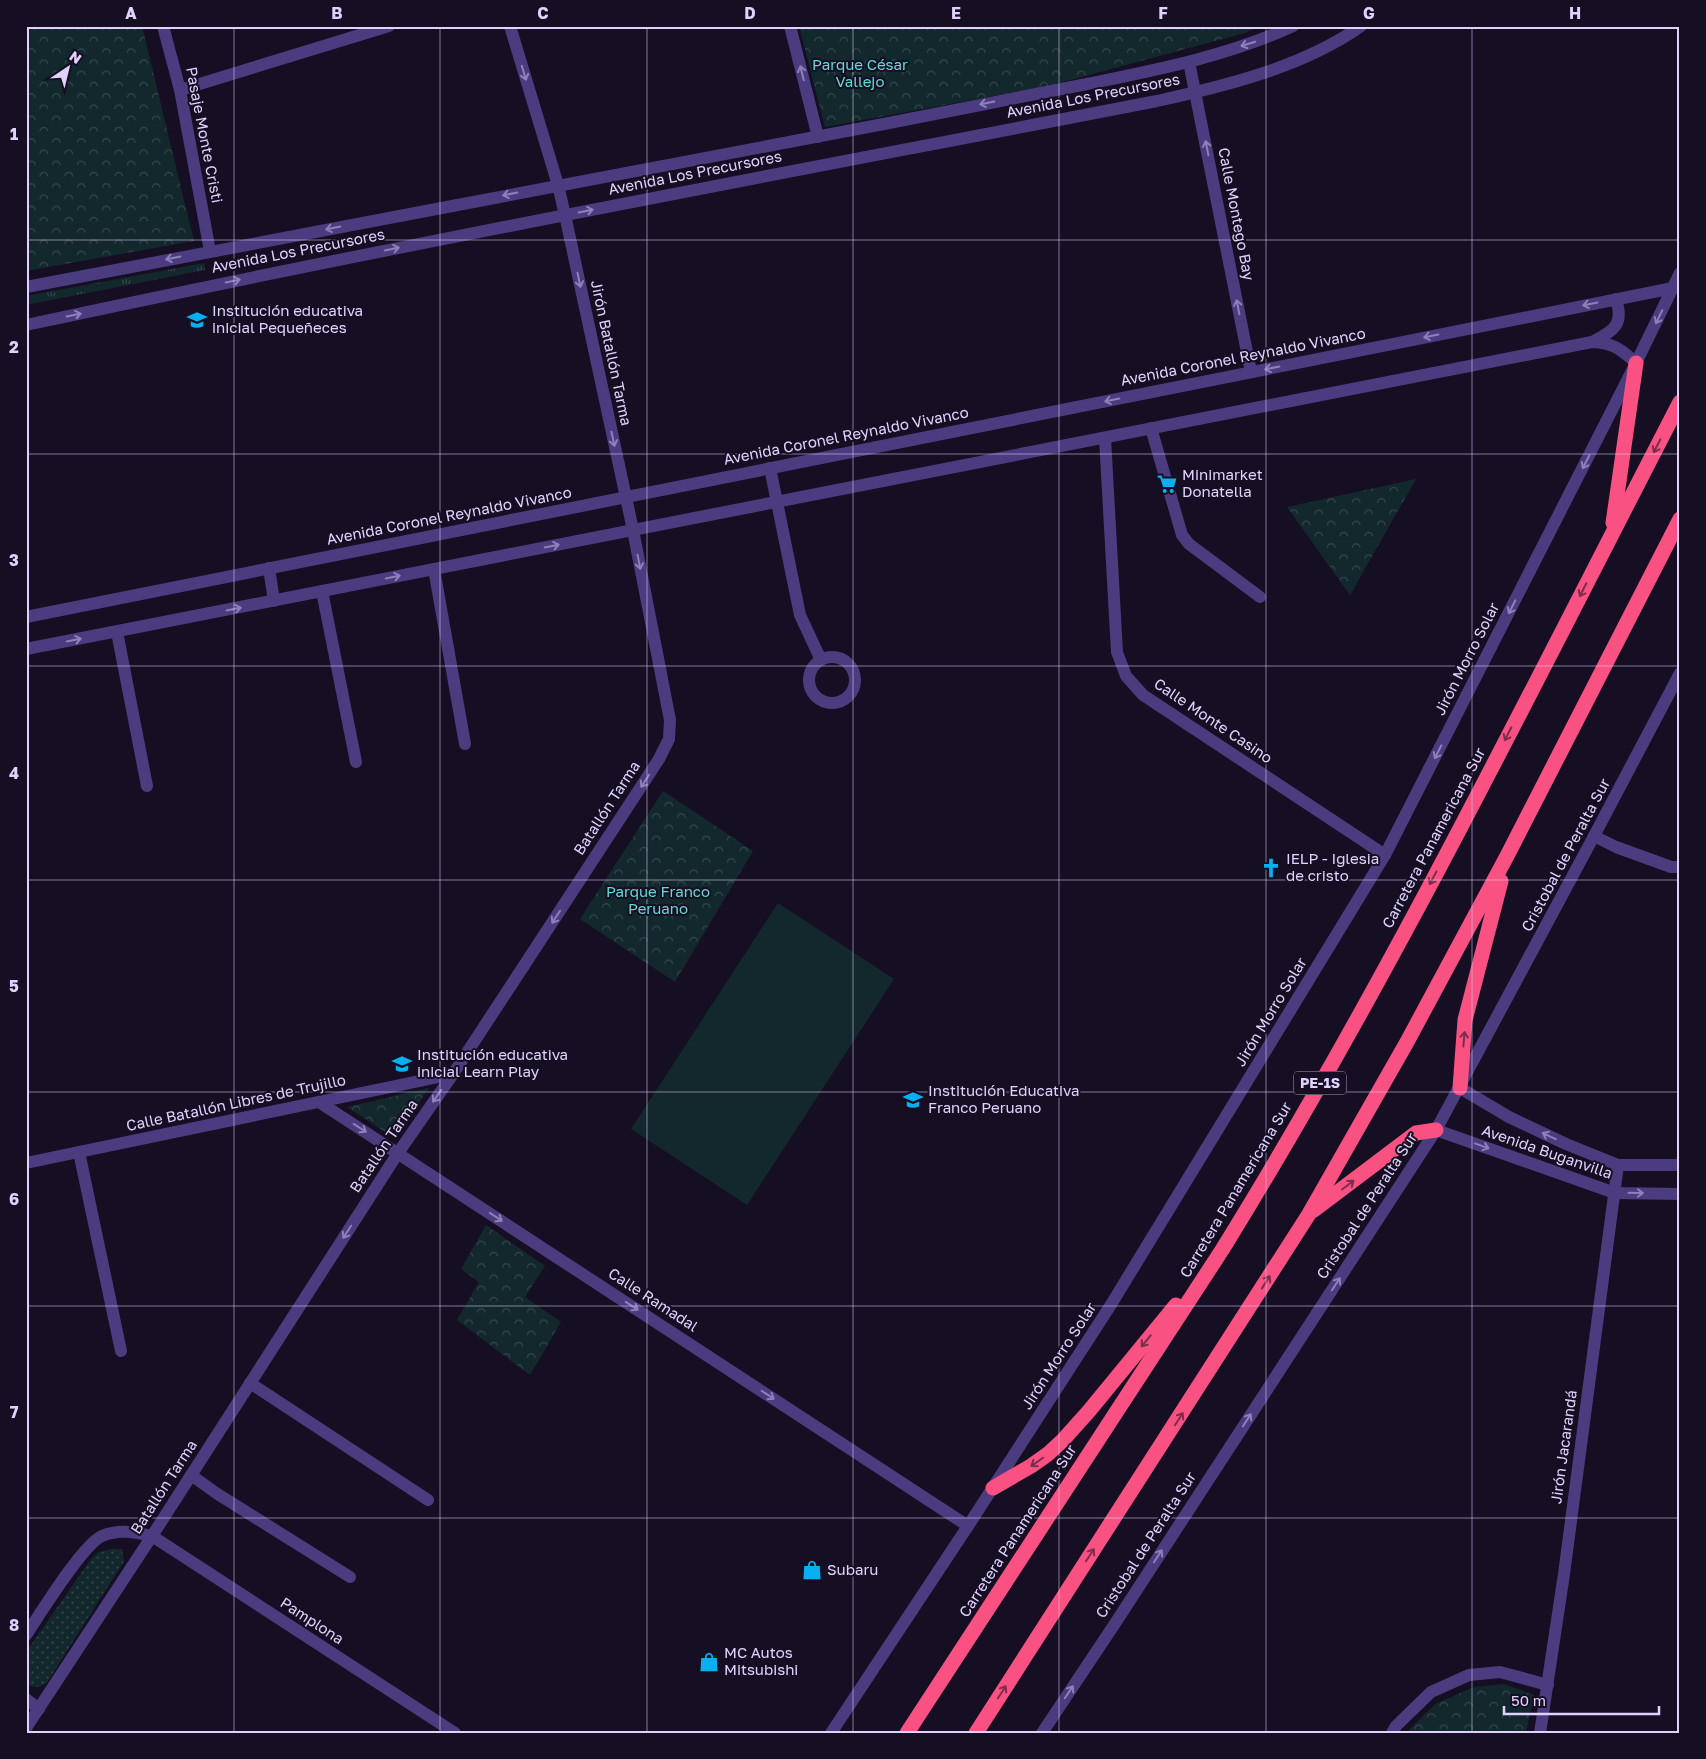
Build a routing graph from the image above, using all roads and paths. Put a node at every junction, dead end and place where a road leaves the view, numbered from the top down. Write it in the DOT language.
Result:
graph roads {
  1 [pos="163,26"];
  2 [pos="389,26"];
  3 [pos="510,26"];
  4 [pos="790,26"];
  5 [pos="1293,26"];
  6 [pos="1361,26"];
  7 [pos="1189,62"];
  8 [pos="180,90"];
  9 [pos="1196,92"];
  10 [pos="818,137"];
  11 [pos="558,185"];
  12 [pos="565,215"];
  13 [pos="210,251"];
  14 [pos="1680,273"];
  15 [pos="26,287"];
  16 [pos="1673,288"];
  17 [pos="1616,299"];
  18 [pos="26,325"];
  19 [pos="1592,342"];
  20 [pos="1636,363"];
  21 [pos="1251,372"];
  22 [pos="1680,402"];
  23 [pos="1151,428"];
  24 [pos="1105,438"];
  25 [pos="770,468"];
  26 [pos="626,497"];
  27 [pos="777,502"];
  28 [pos="1680,519"];
  29 [pos="633,530"];
  30 [pos="1612,534"];
  31 [pos="269,568"];
  32 [pos="434,569"];
  33 [pos="322,591"];
  34 [pos="1260,597"];
  35 [pos="274,601"];
  36 [pos="26,617"];
  37 [pos="117,632"];
  38 [pos="26,650"];
  39 [pos="821,660"];
  40 [pos="1680,673"];
  41 [pos="465,744"];
  42 [pos="356,762"];
  43 [pos="147,786"];
  44 [pos="1594,836"];
  45 [pos="1385,856"];
  46 [pos="1507,856"];
  47 [pos="1680,867"];
  48 [pos="453,1074"];
  49 [pos="1460,1088"];
  50 [pos="319,1102"];
  51 [pos="1436,1130"];
  52 [pos="79,1152"];
  53 [pos="398,1152"];
  54 [pos="26,1162"];
  55 [pos="1618,1164"];
  56 [pos="1680,1165"];
  57 [pos="1615,1193"];
  58 [pos="1680,1194"];
  59 [pos="1309,1214"];
  60 [pos="1222,1250"];
  61 [pos="121,1351"];
  62 [pos="250,1383"];
  63 [pos="191,1475"];
  64 [pos="993,1488"];
  65 [pos="428,1500"];
  66 [pos="968,1526"];
  67 [pos="152,1536"];
  68 [pos="350,1576"];
  69 [pos="26,1634"];
  70 [pos="1548,1684"];
  71 [pos="26,1699"];
  72 [pos="39,1709"];
  73 [pos="26,1728"];
  74 [pos="455,1733"];
  75 [pos="830,1733"];
  76 [pos="907,1733"];
  77 [pos="976,1733"];
  78 [pos="1042,1733"];
  79 [pos="1392,1733"];
  80 [pos="1540,1733"];
  1 -- 8 [label="street, Pasaje Monte Cristi"];
  2 -- 8 [label="street"];
  3 -- 11 [label="street, one-way"];
  10 -- 4 [label="street, one-way"];
  5 -- 7 [label="street, Avenida Los Precursores, one-way"];
  6 -- 9 [label="street, Avenida Los Precursores"];
  7 -- 9 [label="street, Calle Montego Bay"];
  7 -- 10 [label="street, Avenida Los Precursores, one-way"];
  8 -- 13 [label="street, Pasaje Monte Cristi"];
  12 -- 9 [label="street, Avenida Los Precursores, one-way"];
  21 -- 9 [label="street, Calle Montego Bay, one-way"];
  10 -- 11 [label="street, Avenida Los Precursores"];
  11 -- 12 [label="street"];
  11 -- 13 [label="street, Avenida Los Precursores, one-way"];
  18 -- 12 [label="street, Avenida Los Precursores, one-way"];
  12 -- 26 [label="street, Jirón Batallón Tarma, one-way"];
  13 -- 15 [label="street, Avenida Los Precursores, one-way"];
  14 -- 16 [label="street, Jirón Morro Solar"];
  16 -- 17 [label="street, Avenida Coronel Reynaldo Vivanco"];
  16 -- 20 [label="street, Jirón Morro Solar, one-way"];
  17 -- 19 [label="street"];
  17 -- 21 [label="street, Avenida Coronel Reynaldo Vivanco, one-way"];
  19 -- 20 [label="street"];
  19 -- 23 [label="street"];
  20 -- 30 [label="highway"];
  20 -- 45 [label="street, Jirón Morro Solar, one-way"];
  21 -- 25 [label="street, Avenida Coronel Reynaldo Vivanco, one-way"];
  22 -- 30 [label="highway, Carretera Panamericana Sur / PE-1S, one-way"];
  23 -- 24 [label="street"];
  23 -- 34 [label="street"];
  24 -- 27 [label="street"];
  24 -- 45 [label="street, Calle Monte Casino"];
  25 -- 26 [label="street, Avenida Coronel Reynaldo Vivanco"];
  25 -- 27 [label="street"];
  26 -- 29 [label="street, Batallón Tarma"];
  26 -- 31 [label="street, Avenida Coronel Reynaldo Vivanco"];
  27 -- 29 [label="street"];
  27 -- 39 [label="street"];
  28 -- 46 [label="highway"];
  32 -- 29 [label="street, one-way"];
  29 -- 48 [label="street, Batallón Tarma, one-way"];
  30 -- 60 [label="highway, Carretera Panamericana Sur / PE-1S, one-way"];
  31 -- 35 [label="street"];
  31 -- 36 [label="street, Avenida Coronel Reynaldo Vivanco"];
  33 -- 32 [label="street, one-way"];
  32 -- 41 [label="street"];
  33 -- 35 [label="street"];
  33 -- 42 [label="street"];
  37 -- 35 [label="street, one-way"];
  38 -- 37 [label="street, one-way"];
  37 -- 43 [label="street"];
  40 -- 44 [label="street, Cristobal de Peralta Sur"];
  44 -- 47 [label="street"];
  44 -- 49 [label="street, Cristobal de Peralta Sur"];
  45 -- 64 [label="street, Jirón Morro Solar"];
  49 -- 46 [label="highway, one-way"];
  46 -- 59 [label="highway"];
  48 -- 50 [label="street, Calle Batallón Libres de Trujillo"];
  48 -- 53 [label="street, Batallón Tarma, one-way"];
  49 -- 51 [label="street, Cristobal de Peralta Sur"];
  55 -- 49 [label="street, Avenida Buganvilla, one-way"];
  50 -- 52 [label="street, Calle Batallón Libres de Trujillo"];
  50 -- 53 [label="street, Calle Ramadal, one-way"];
  51 -- 57 [label="street, Avenida Buganvilla, one-way"];
  59 -- 51 [label="highway, one-way"];
  78 -- 51 [label="street, Cristobal de Peralta Sur, one-way"];
  52 -- 54 [label="street, Calle Batallón Libres de Trujillo"];
  52 -- 61 [label="street"];
  53 -- 62 [label="street, Batallón Tarma, one-way"];
  53 -- 66 [label="street, Calle Ramadal, one-way"];
  55 -- 56 [label="street, Avenida Buganvilla"];
  55 -- 57 [label="street, Jirón Jacarandá"];
  57 -- 58 [label="street, Avenida Buganvilla, one-way"];
  57 -- 70 [label="street, Jirón Jacarandá"];
  77 -- 59 [label="highway, one-way"];
  60 -- 64 [label="highway, one-way"];
  60 -- 76 [label="highway, Carretera Panamericana Sur / PE-1S"];
  62 -- 63 [label="street, Batallón Tarma"];
  62 -- 65 [label="street"];
  63 -- 67 [label="street, Batallón Tarma"];
  63 -- 68 [label="street"];
  64 -- 66 [label="street, Jirón Morro Solar"];
  66 -- 75 [label="street, Jirón Morro Solar"];
  67 -- 69 [label="street"];
  67 -- 72 [label="street, Batallón Tarma"];
  67 -- 74 [label="street, Pamplona"];
  70 -- 79 [label="street"];
  70 -- 80 [label="street, Jirón Jacarandá"];
  71 -- 72 [label="street"];
  72 -- 73 [label="street, Batallón Tarma"];
}
